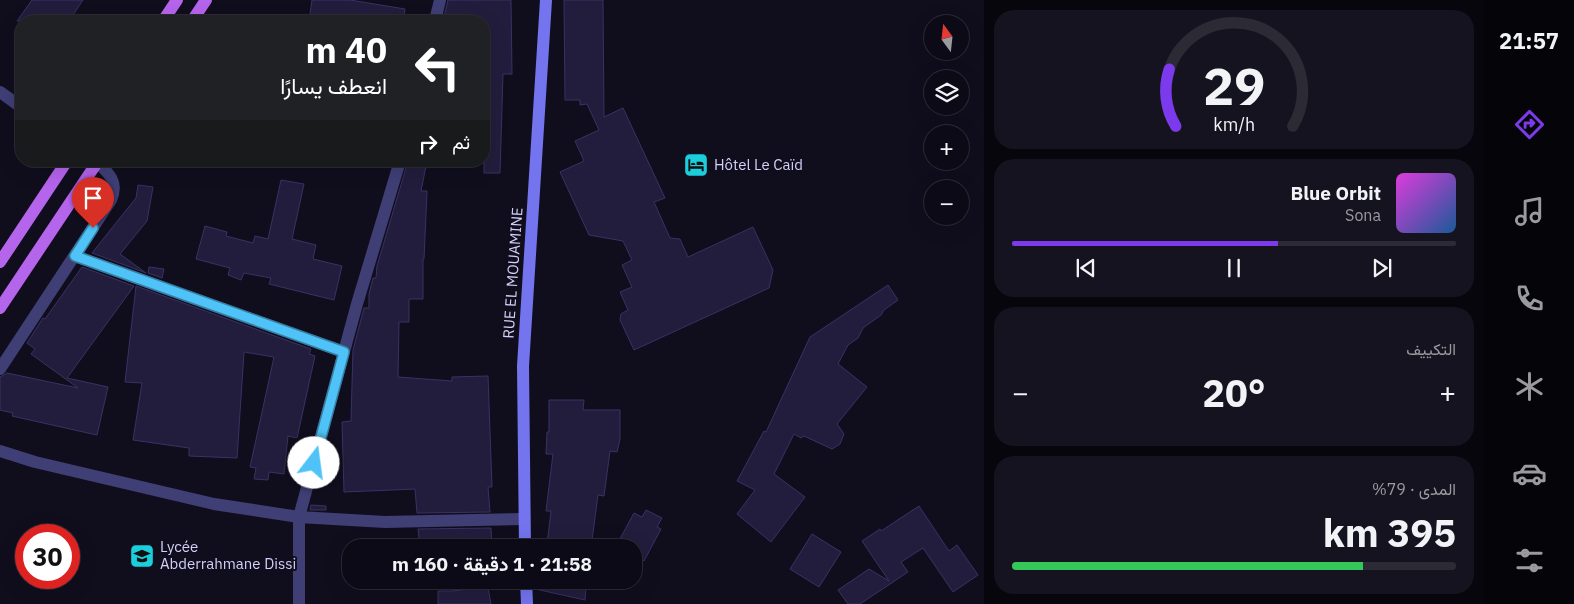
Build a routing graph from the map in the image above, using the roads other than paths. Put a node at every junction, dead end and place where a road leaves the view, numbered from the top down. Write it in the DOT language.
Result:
graph roads {
  1 [pos="177,0"];
  2 [pos="206,0"];
  3 [pos="440,0"];
  4 [pos="546,0"];
  5 [pos="167,15"];
  6 [pos="196,15"];
  7 [pos="436,15"];
  8 [pos="0,92"];
  9 [pos="15,103"];
  10 [pos="62,167"];
  11 [pos="94,167"];
  12 [pos="101,167"];
  13 [pos="398,167"];
  14 [pos="75,256"];
  15 [pos="0,262"];
  16 [pos="0,308"];
  17 [pos="344,352"];
  18 [pos="0,369"];
  19 [pos="0,451"];
  20 [pos="299,517"];
  21 [pos="524,519"];
  22 [pos="525,539"];
  23 [pos="526,589"];
  24 [pos="299,604"];
  25 [pos="526,604"];
  1 -- 5 [label="main road"];
  2 -- 6 [label="main road"];
  3 -- 7 [label="street"];
  4 -- 21 [label="main road, RUE EL MOUAMINE"];
  8 -- 9 [label="street"];
  10 -- 15 [label="main road"];
  11 -- 16 [label="main road"];
  12 -- 14 [label="street"];
  13 -- 17 [label="street"];
  14 -- 17 [label="street"];
  14 -- 18 [label="street"];
  17 -- 20 [label="street"];
  19 -- 20 [label="street"];
  20 -- 21 [label="street"];
  20 -- 24 [label="street"];
  21 -- 22 [label="main road, RUE EL MOUAMINE"];
  23 -- 25 [label="main road"];
}
